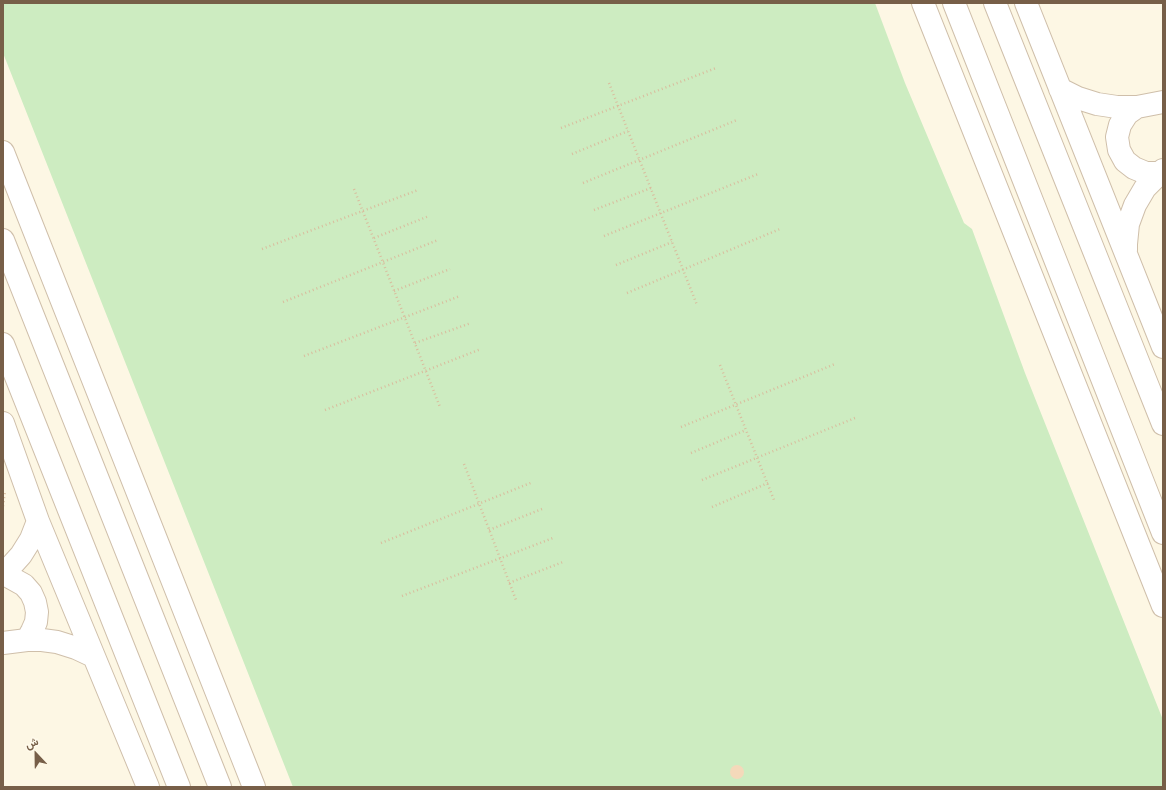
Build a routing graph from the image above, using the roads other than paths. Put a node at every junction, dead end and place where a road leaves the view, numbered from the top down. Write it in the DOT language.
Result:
graph roads {
  1 [pos="923,3"];
  2 [pos="954,3"];
  3 [pos="995,3"];
  4 [pos="1026,3"];
  5 [pos="1060,89"];
  6 [pos="1163,102"];
  7 [pos="1137,107"];
  8 [pos="3,152"];
  9 [pos="1161,171"];
  10 [pos="3,240"];
  11 [pos="1127,257"];
  12 [pos="3,344"];
  13 [pos="1163,347"];
  14 [pos="3,424"];
  15 [pos="1163,424"];
  16 [pos="38,521"];
  17 [pos="1163,533"];
  18 [pos="4,574"];
  19 [pos="1161,593"];
  20 [pos="27,640"];
  21 [pos="3,643"];
  22 [pos="93,656"];
  23 [pos="139,766"];
  24 [pos="130,787"];
  25 [pos="148,787"];
  26 [pos="179,787"];
  27 [pos="220,787"];
  28 [pos="254,787"];
  1 -- 19 [label="street"];
  2 -- 17 [label="street"];
  3 -- 15 [label="street"];
  4 -- 5 [label="street"];
  5 -- 7 [label="street"];
  5 -- 11 [label="street"];
  6 -- 7 [label="street"];
  7 -- 9 [label="street"];
  8 -- 28 [label="street"];
  9 -- 11 [label="street"];
  10 -- 27 [label="street"];
  11 -- 13 [label="street"];
  12 -- 26 [label="street"];
  14 -- 16 [label="street"];
  16 -- 18 [label="street"];
  16 -- 22 [label="street"];
  18 -- 20 [label="street"];
  20 -- 21 [label="street"];
  20 -- 22 [label="street"];
  22 -- 23 [label="street"];
  23 -- 24 [label="street"];
  23 -- 25 [label="street"];
}
